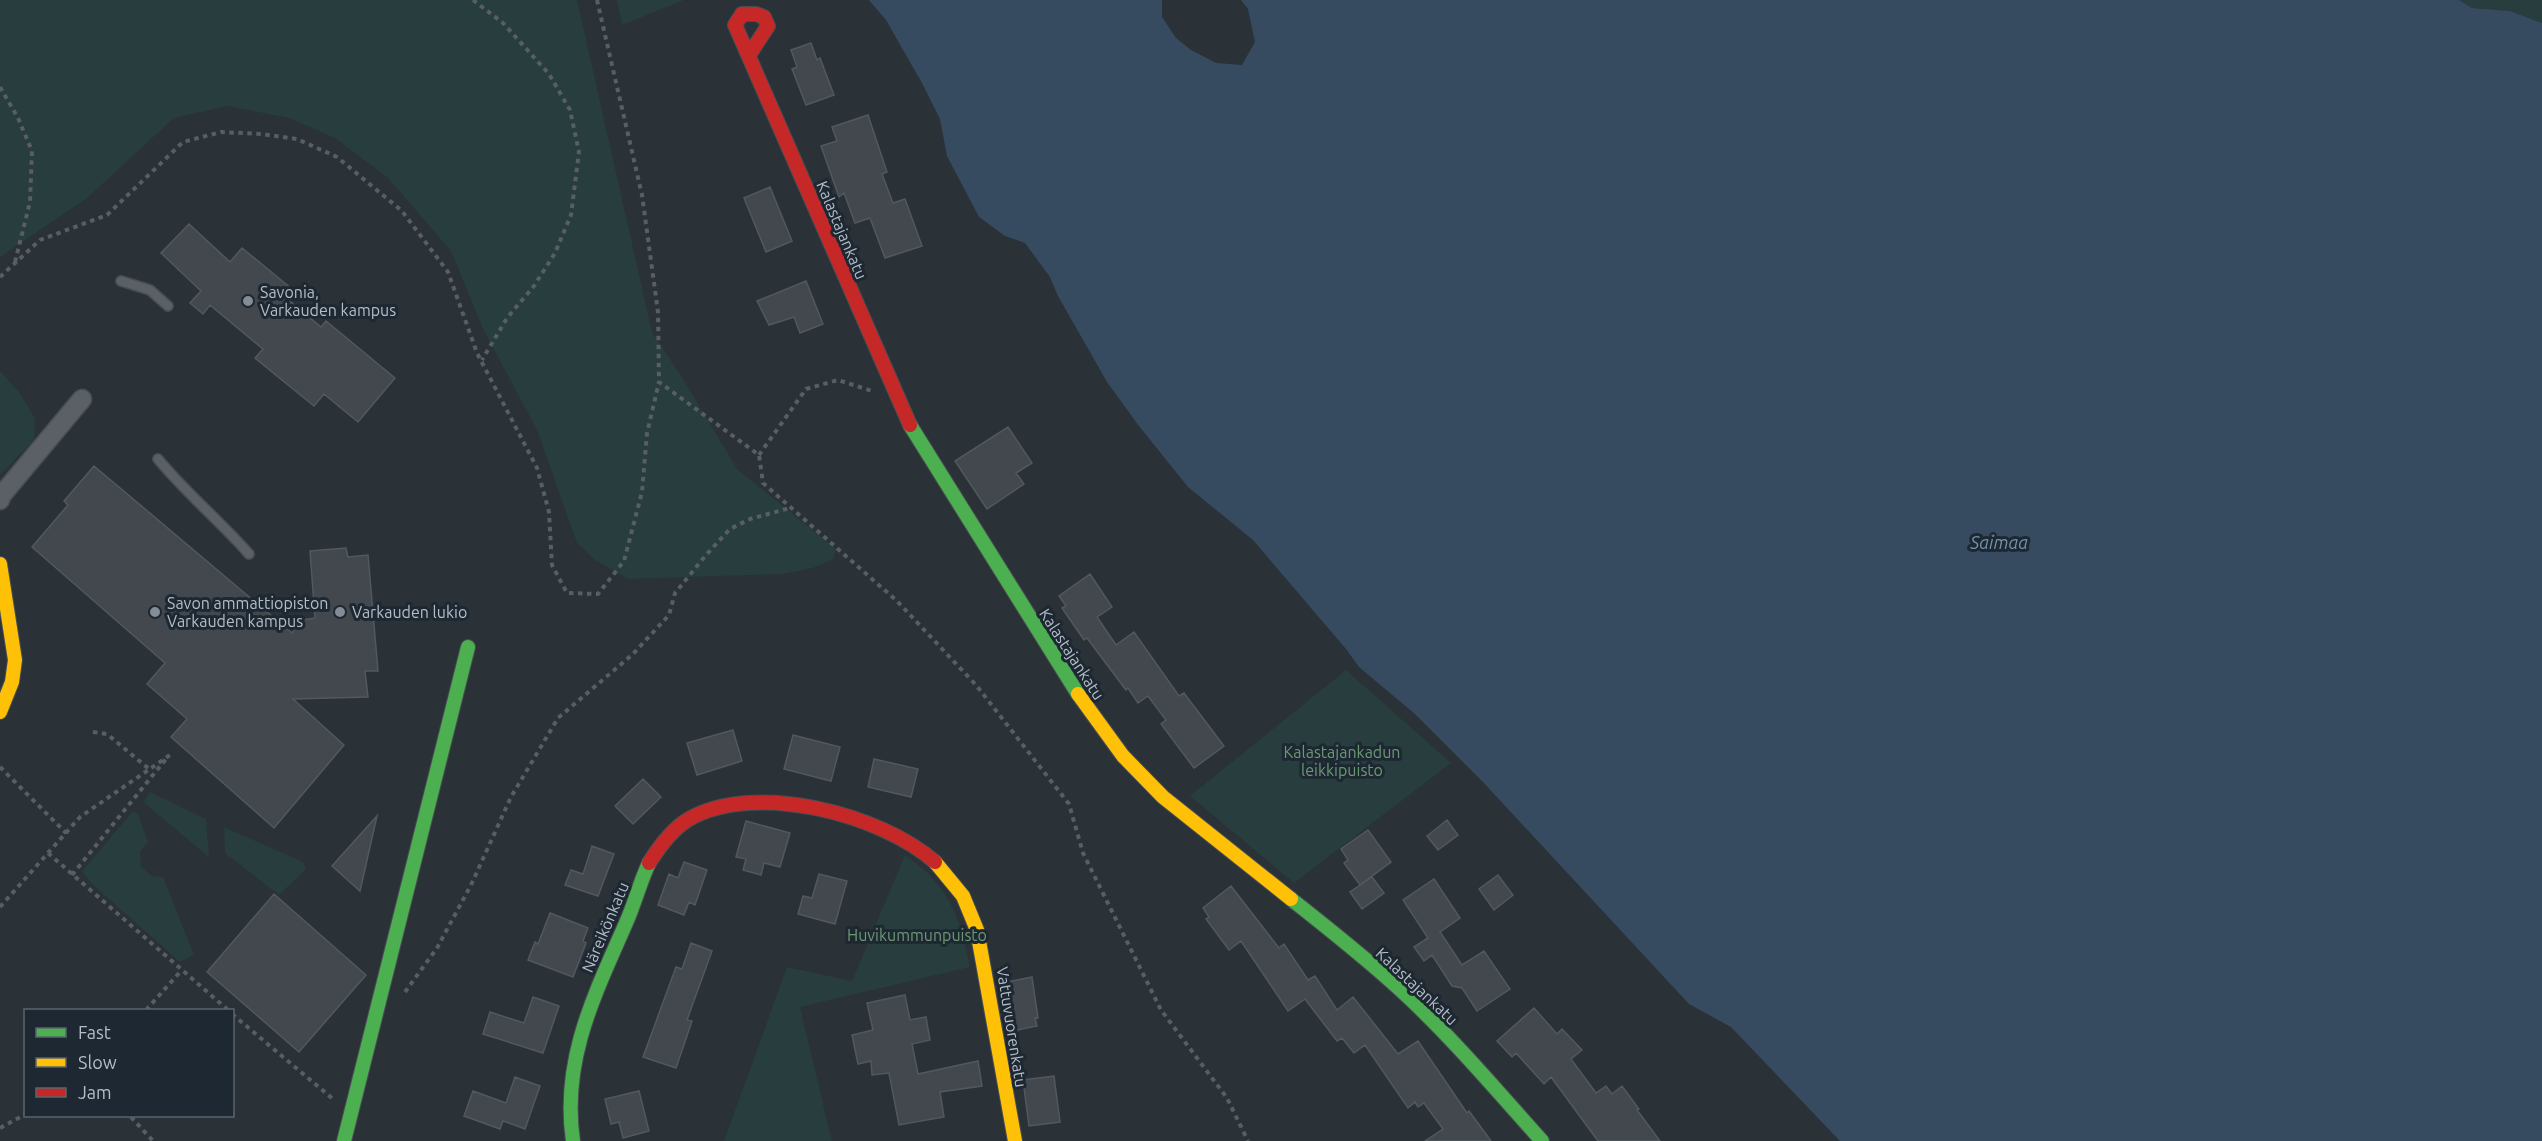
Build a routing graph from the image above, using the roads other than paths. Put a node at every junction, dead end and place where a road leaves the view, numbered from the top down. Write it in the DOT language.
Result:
graph roads {
  1 [pos="749,55"];
  2 [pos="121,281"];
  3 [pos="168,306"];
  4 [pos="82,399"];
  5 [pos="158,459"];
  6 [pos="0,500"];
  7 [pos="249,554"];
  8 [pos="0,564"];
  9 [pos="468,647"];
  10 [pos="0,712"];
  11 [pos="766,803"];
  12 [pos="344,1141"];
  13 [pos="573,1141"];
  14 [pos="1015,1141"];
  15 [pos="1542,1141"];
  1 -- 15 [label="street, Kalastajankatu"];
  2 -- 3 [label="lane"];
  4 -- 6 [label="street"];
  5 -- 7 [label="lane"];
  8 -- 10 [label="street"];
  9 -- 12 [label="street"];
  11 -- 13 [label="street, Näreikönkatu"];
  11 -- 14 [label="street, Vattuvuorenkatu"];
}
